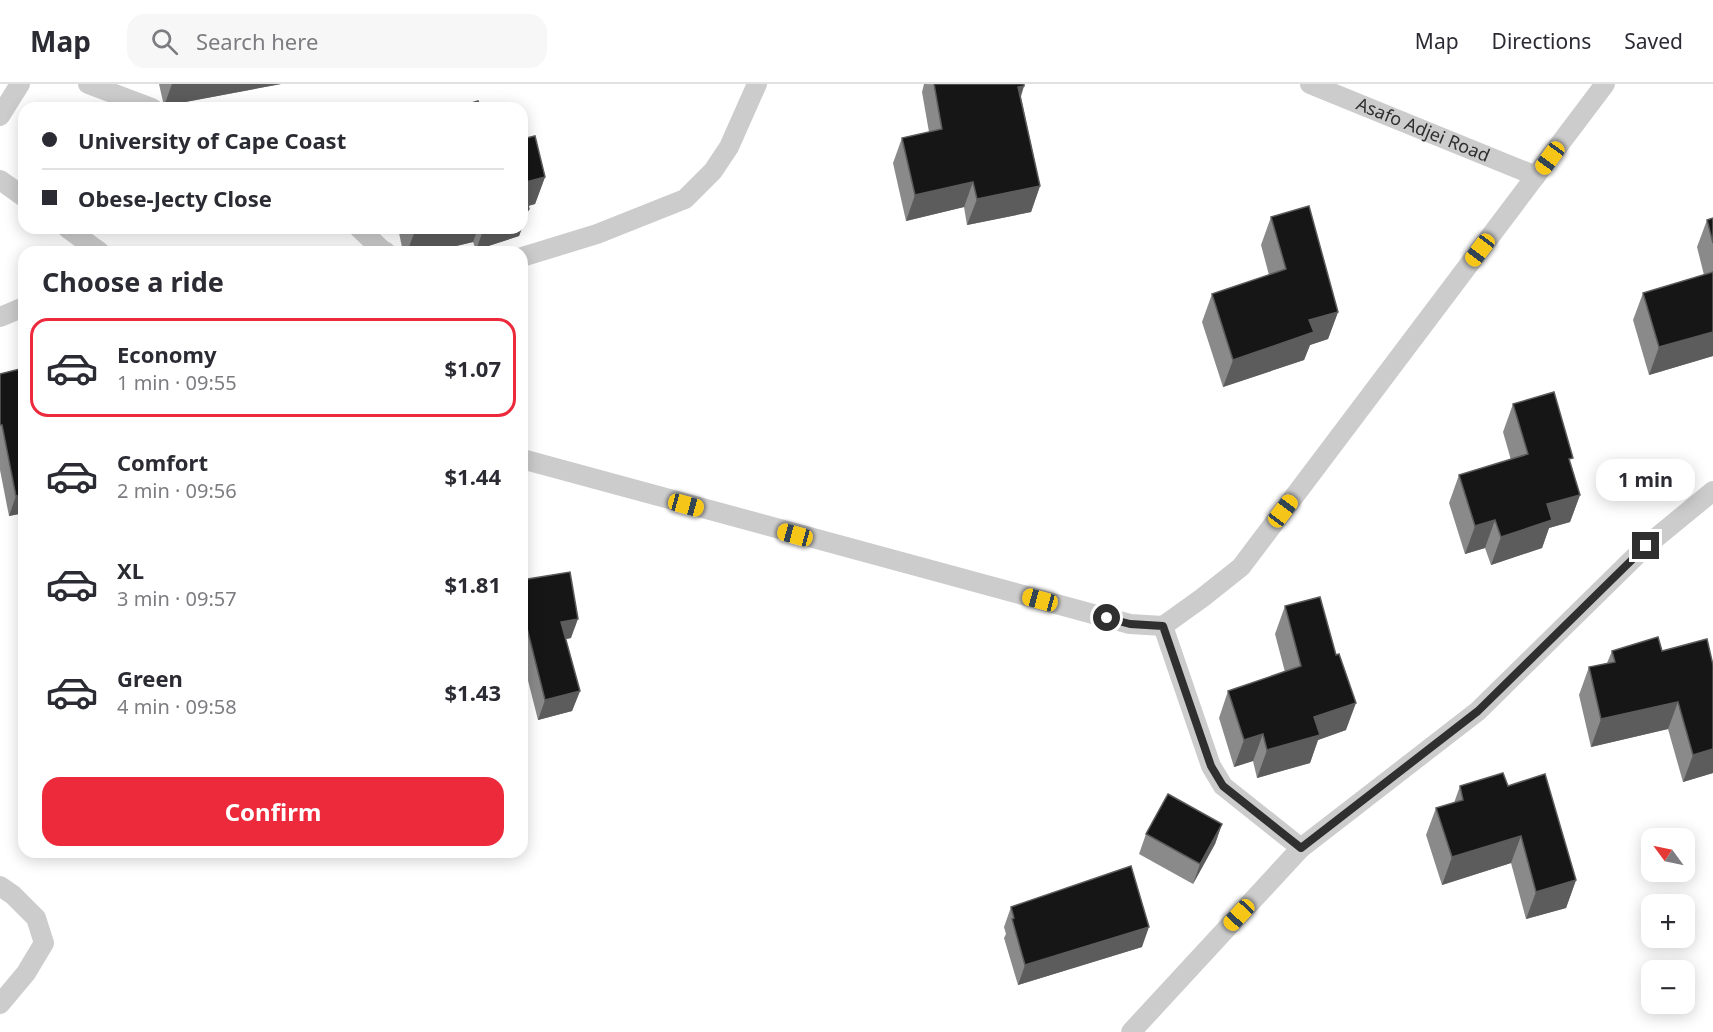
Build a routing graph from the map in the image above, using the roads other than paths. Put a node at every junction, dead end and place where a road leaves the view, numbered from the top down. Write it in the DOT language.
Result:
graph roads {
  1 [pos="20,84"];
  2 [pos="88,84"];
  3 [pos="758,84"];
  4 [pos="1310,84"];
  5 [pos="1605,84"];
  6 [pos="136,102"];
  7 [pos="0,116"];
  8 [pos="1536,176"];
  9 [pos="0,180"];
  10 [pos="18,193"];
  11 [pos="75,234"];
  12 [pos="365,234"];
  13 [pos="92,246"];
  14 [pos="378,246"];
  15 [pos="528,255"];
  16 [pos="18,310"];
  17 [pos="0,317"];
  18 [pos="528,461"];
  19 [pos="1713,491"];
  20 [pos="1163,626"];
  21 [pos="1301,848"];
  22 [pos="0,886"];
  23 [pos="0,1004"];
  24 [pos="1131,1032"];
  1 -- 7 [label="lane"];
  2 -- 6 [label="lane"];
  3 -- 15 [label="lane"];
  4 -- 8 [label="lane, Asafo Adjei Road"];
  5 -- 8 [label="lane"];
  8 -- 20 [label="lane"];
  9 -- 10 [label="lane"];
  11 -- 13 [label="lane"];
  12 -- 14 [label="lane"];
  16 -- 17 [label="lane"];
  18 -- 20 [label="lane"];
  19 -- 21 [label="lane"];
  20 -- 21 [label="lane"];
  21 -- 24 [label="lane"];
  22 -- 23 [label="lane"];
}
